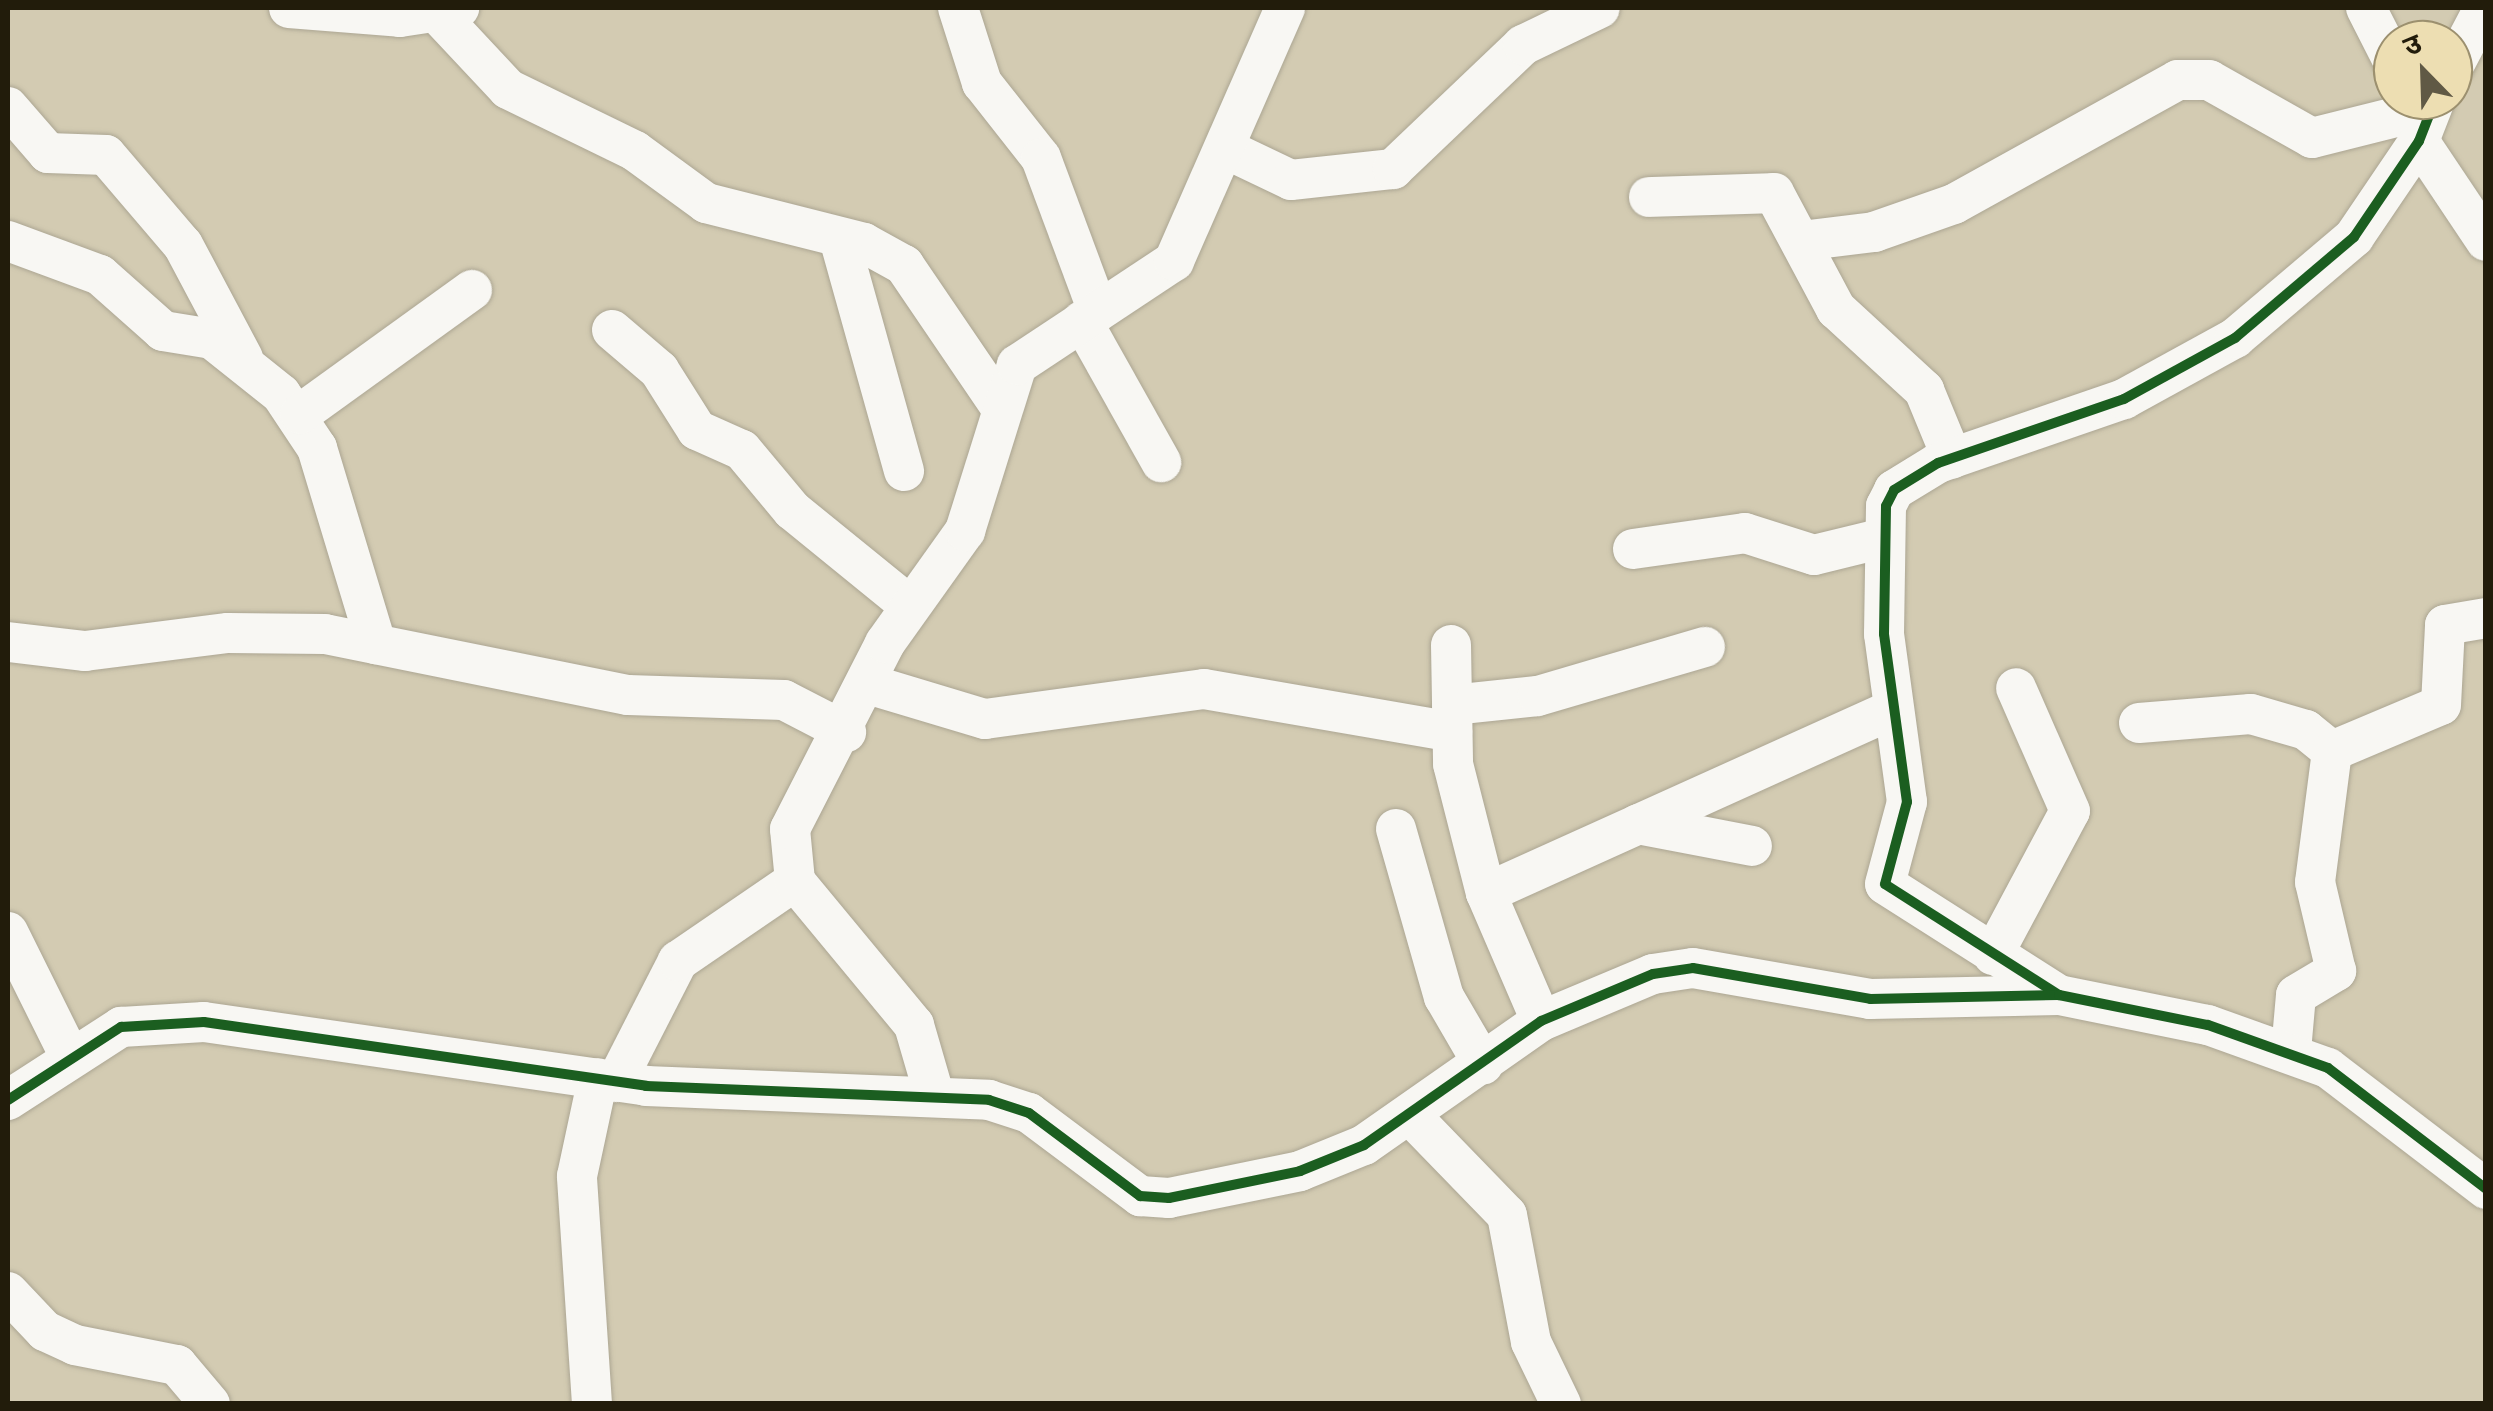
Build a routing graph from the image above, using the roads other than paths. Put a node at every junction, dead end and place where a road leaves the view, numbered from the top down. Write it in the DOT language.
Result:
graph roads {
  1 [pos="289,8"];
  2 [pos="958,8"];
  3 [pos="1285,8"];
  4 [pos="1600,8"];
  5 [pos="447,10"];
  6 [pos="8,107"];
  7 [pos="2389,120"];
  8 [pos="2419,120"];
  9 [pos="2427,120"];
  10 [pos="1226,150"];
  11 [pos="1649,198"];
  12 [pos="838,238"];
  13 [pos="8,241"];
  14 [pos="1801,241"];
  15 [pos="2486,241"];
  16 [pos="472,290"];
  17 [pos="1090,316"];
  18 [pos="612,330"];
  19 [pos="243,358"];
  20 [pos="999,405"];
  21 [pos="300,414"];
  22 [pos="1952,458"];
  23 [pos="1161,462"];
  24 [pos="904,472"];
  25 [pos="1883,538"];
  26 [pos="1633,549"];
  27 [pos="910,606"];
  28 [pos="2486,618"];
  29 [pos="8,642"];
  30 [pos="376,644"];
  31 [pos="1451,645"];
  32 [pos="1705,647"];
  33 [pos="868,684"];
  34 [pos="2016,688"];
  35 [pos="1892,710"];
  36 [pos="1452,718"];
  37 [pos="2139,723"];
  38 [pos="846,732"];
  39 [pos="2332,751"];
  40 [pos="1638,824"];
  41 [pos="1396,829"];
  42 [pos="1752,846"];
  43 [pos="795,881"];
  44 [pos="1486,893"];
  45 [pos="8,932"];
  46 [pos="1993,956"];
  47 [pos="2060,995"];
  48 [pos="1541,1021"];
  49 [pos="2290,1051"];
  50 [pos="69,1056"];
  51 [pos="1483,1064"];
  52 [pos="607,1080"];
  53 [pos="934,1094"];
  54 [pos="8,1100"];
  55 [pos="1412,1117"];
  56 [pos="2486,1189"];
  57 [pos="8,1292"];
  58 [pos="210,1404"];
  59 [pos="592,1404"];
  60 [pos="1561,1404"];
  1 -- 5 [label="street"];
  2 -- 17 [label="street"];
  3 -- 10 [label="street"];
  4 -- 10 [label="street"];
  5 -- 12 [label="street"];
  6 -- 19 [label="street"];
  7 -- 14 [label="street"];
  8 -- 22 [label="street"];
  9 -- 15 [label="street"];
  10 -- 17 [label="street"];
  11 -- 14 [label="street"];
  12 -- 20 [label="street"];
  12 -- 24 [label="street"];
  13 -- 19 [label="street"];
  14 -- 22 [label="street"];
  16 -- 21 [label="street"];
  17 -- 20 [label="street"];
  17 -- 23 [label="street"];
  18 -- 27 [label="street"];
  19 -- 21 [label="street"];
  20 -- 27 [label="street"];
  21 -- 30 [label="street"];
  22 -- 25 [label="street"];
  25 -- 26 [label="street"];
  25 -- 35 [label="street"];
  27 -- 33 [label="street"];
  28 -- 39 [label="street"];
  29 -- 30 [label="street"];
  30 -- 38 [label="street"];
  31 -- 36 [label="street"];
  32 -- 36 [label="street"];
  33 -- 36 [label="street"];
  33 -- 38 [label="street"];
  34 -- 46 [label="street"];
  35 -- 40 [label="street"];
  35 -- 46 [label="street"];
  36 -- 44 [label="street"];
  37 -- 39 [label="street"];
  38 -- 43 [label="street"];
  39 -- 49 [label="street"];
  40 -- 42 [label="street"];
  40 -- 44 [label="street"];
  41 -- 51 [label="street"];
  43 -- 52 [label="street"];
  43 -- 53 [label="street"];
  44 -- 48 [label="street"];
  45 -- 50 [label="street"];
  46 -- 47 [label="street"];
  47 -- 48 [label="street"];
  47 -- 49 [label="street"];
  48 -- 51 [label="street"];
  49 -- 56 [label="street"];
  50 -- 52 [label="street"];
  50 -- 54 [label="street"];
  51 -- 55 [label="street"];
  52 -- 53 [label="street"];
  52 -- 59 [label="street"];
  53 -- 55 [label="street"];
  55 -- 60 [label="street"];
  57 -- 58 [label="street"];
}
